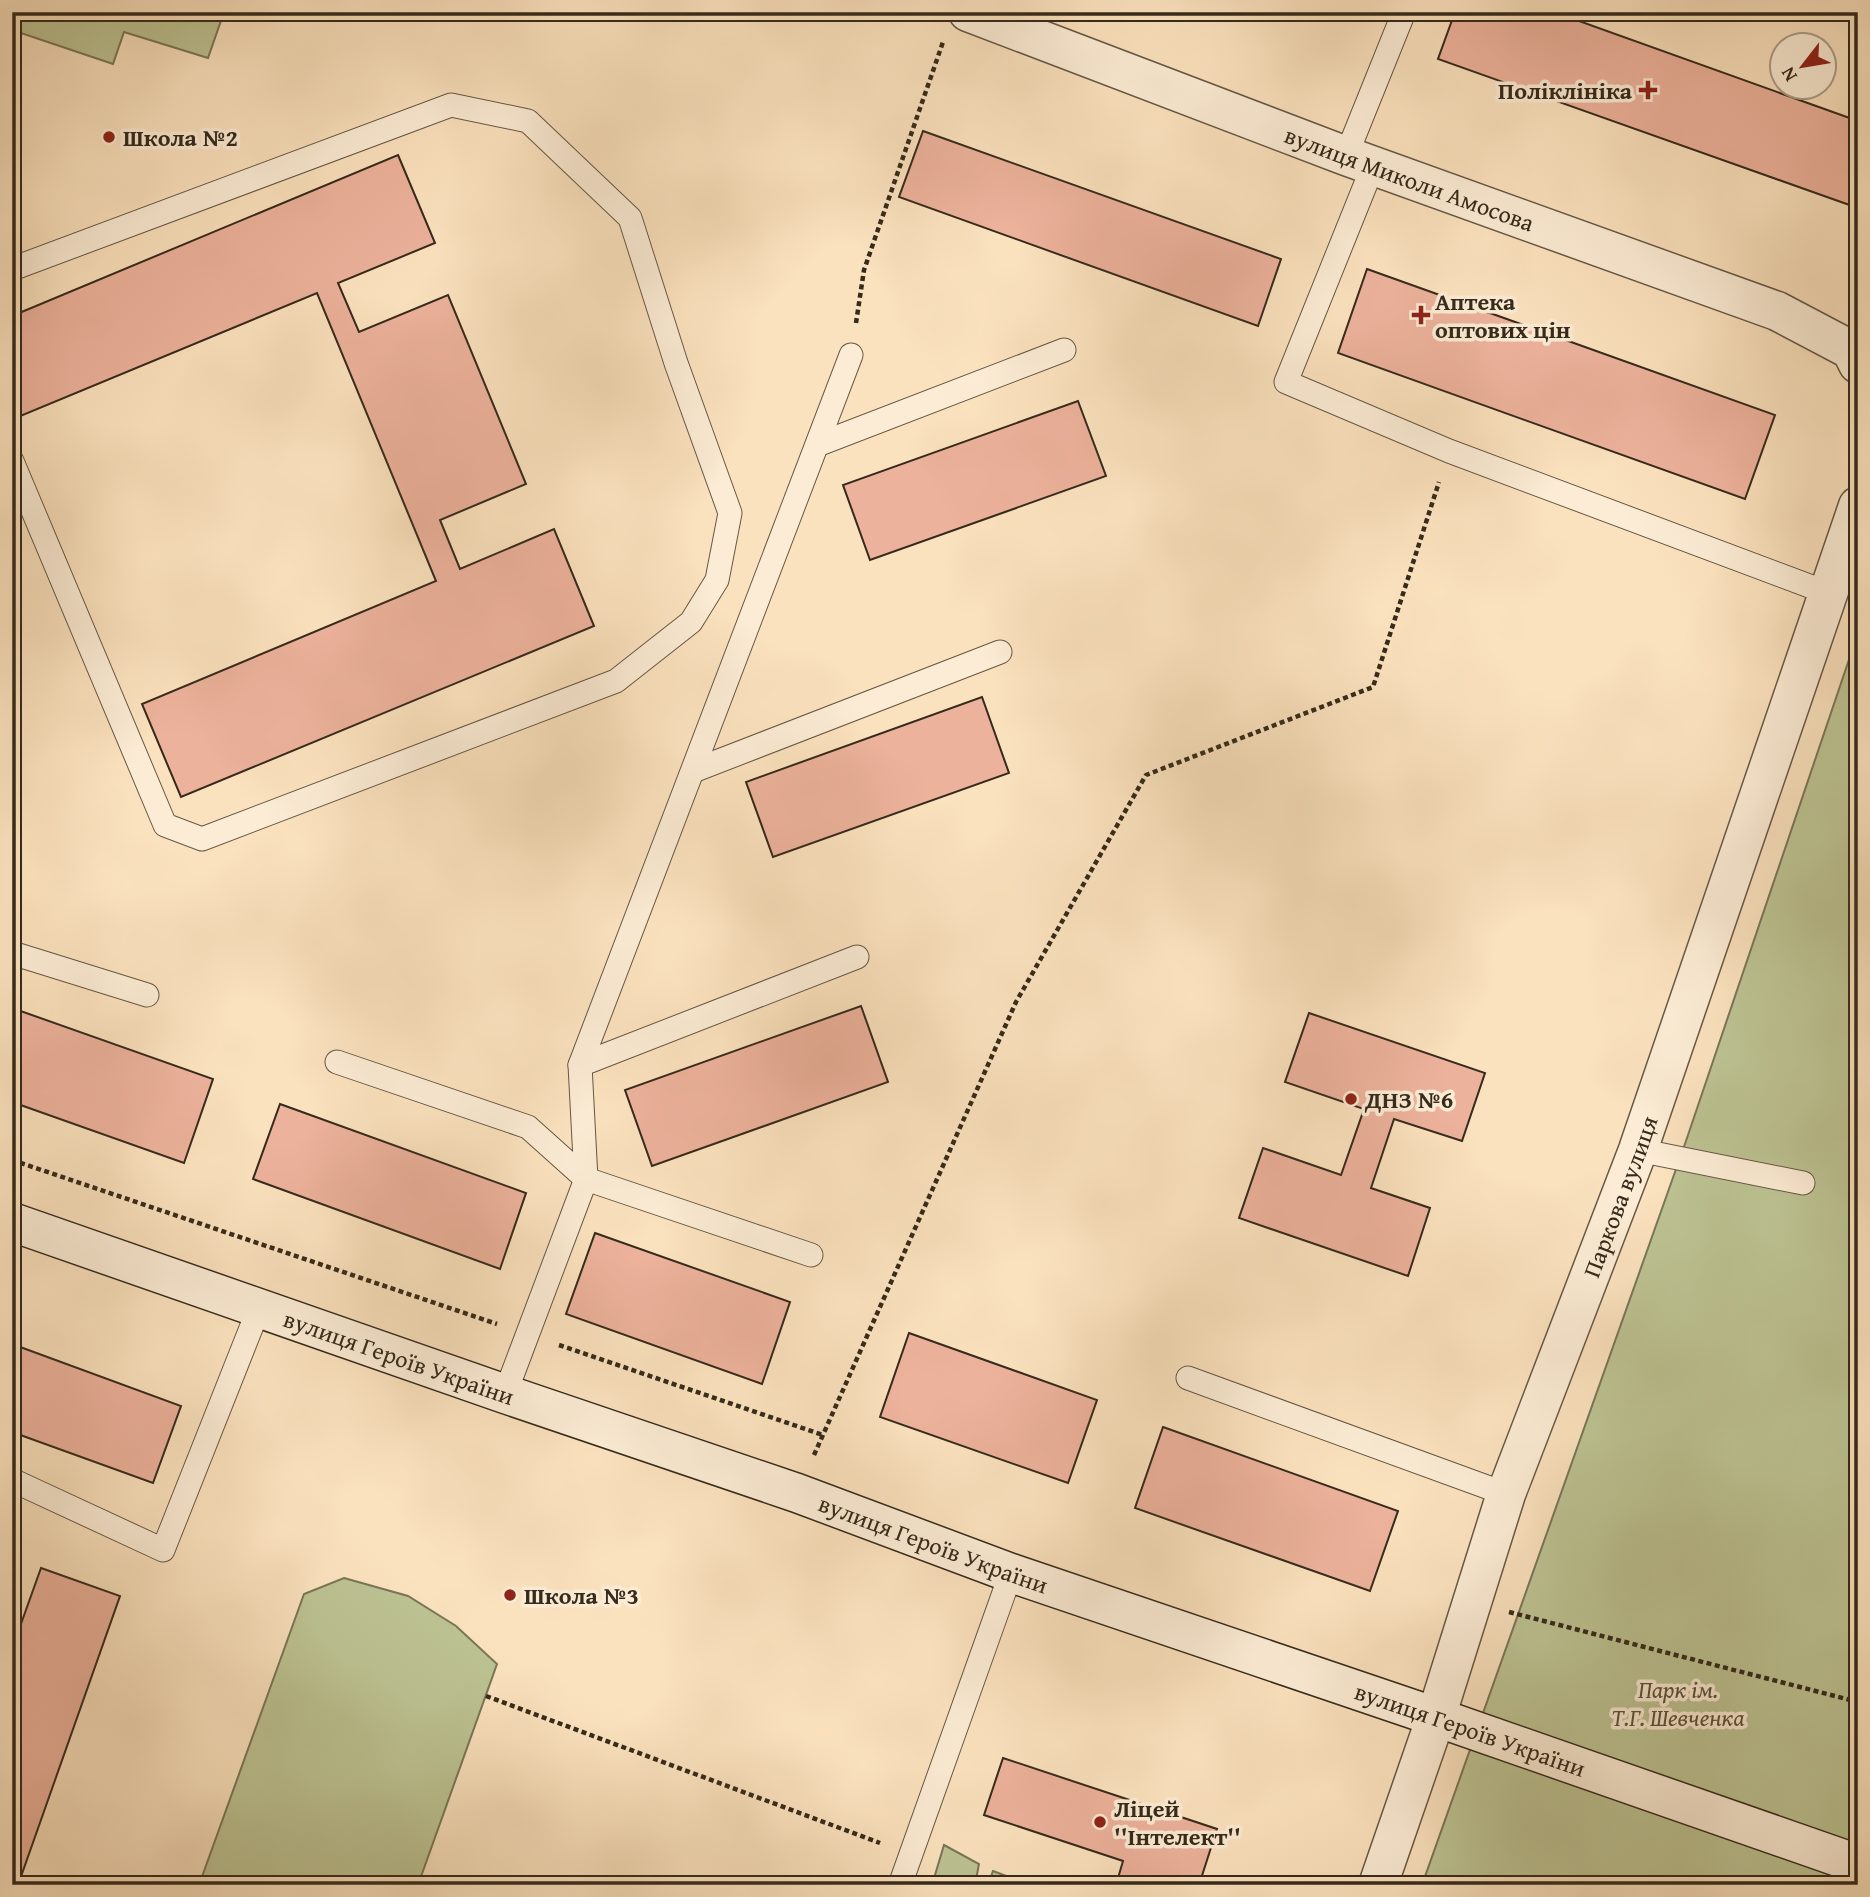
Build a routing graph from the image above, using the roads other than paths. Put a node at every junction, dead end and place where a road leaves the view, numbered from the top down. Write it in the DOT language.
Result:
graph roads {
  1 [pos="1404,12"];
  2 [pos="956,25"];
  3 [pos="1359,161"];
  4 [pos="13,268"];
  5 [pos="1064,350"];
  6 [pos="1855,354"];
  7 [pos="851,355"];
  8 [pos="817,445"];
  9 [pos="12,461"];
  10 [pos="1858,506"];
  11 [pos="1828,593"];
  12 [pos="1000,652"];
  13 [pos="693,771"];
  14 [pos="12,953"];
  15 [pos="857,957"];
  16 [pos="147,995"];
  17 [pos="337,1062"];
  18 [pos="580,1065"];
  19 [pos="1638,1150"];
  20 [pos="586,1179"];
  21 [pos="1802,1183"];
  22 [pos="12,1222"];
  23 [pos="811,1255"];
  24 [pos="259,1308"];
  25 [pos="1188,1378"];
  26 [pos="505,1394"];
  27 [pos="12,1480"];
  28 [pos="1506,1494"];
  29 [pos="1011,1573"];
  30 [pos="1436,1717"];
  31 [pos="1858,1864"];
  32 [pos="900,1885"];
  33 [pos="1377,1885"];
  1 -- 3 [label="lane"];
  2 -- 3 [label="street, вулиця Миколи Амосова"];
  3 -- 6 [label="street, вулиця Миколи Амосова"];
  3 -- 11 [label="lane"];
  4 -- 9 [label="lane"];
  5 -- 8 [label="lane"];
  7 -- 8 [label="lane"];
  8 -- 13 [label="lane"];
  10 -- 11 [label="street, Паркова вулиця"];
  11 -- 19 [label="street, Паркова вулиця"];
  12 -- 13 [label="lane"];
  13 -- 18 [label="lane"];
  14 -- 16 [label="lane"];
  15 -- 18 [label="lane"];
  17 -- 20 [label="lane"];
  18 -- 20 [label="lane"];
  19 -- 21 [label="lane"];
  19 -- 28 [label="street, Паркова вулиця"];
  20 -- 23 [label="lane"];
  20 -- 26 [label="lane"];
  22 -- 24 [label="street, вулиця Героїв України"];
  24 -- 26 [label="street, вулиця Героїв України"];
  24 -- 27 [label="lane"];
  25 -- 28 [label="lane"];
  26 -- 29 [label="street, вулиця Героїв України"];
  28 -- 30 [label="street, Паркова вулиця"];
  29 -- 30 [label="street, вулиця Героїв України"];
  29 -- 32 [label="lane"];
  30 -- 31 [label="street, вулиця Героїв України"];
  30 -- 33 [label="street, Паркова вулиця"];
}
